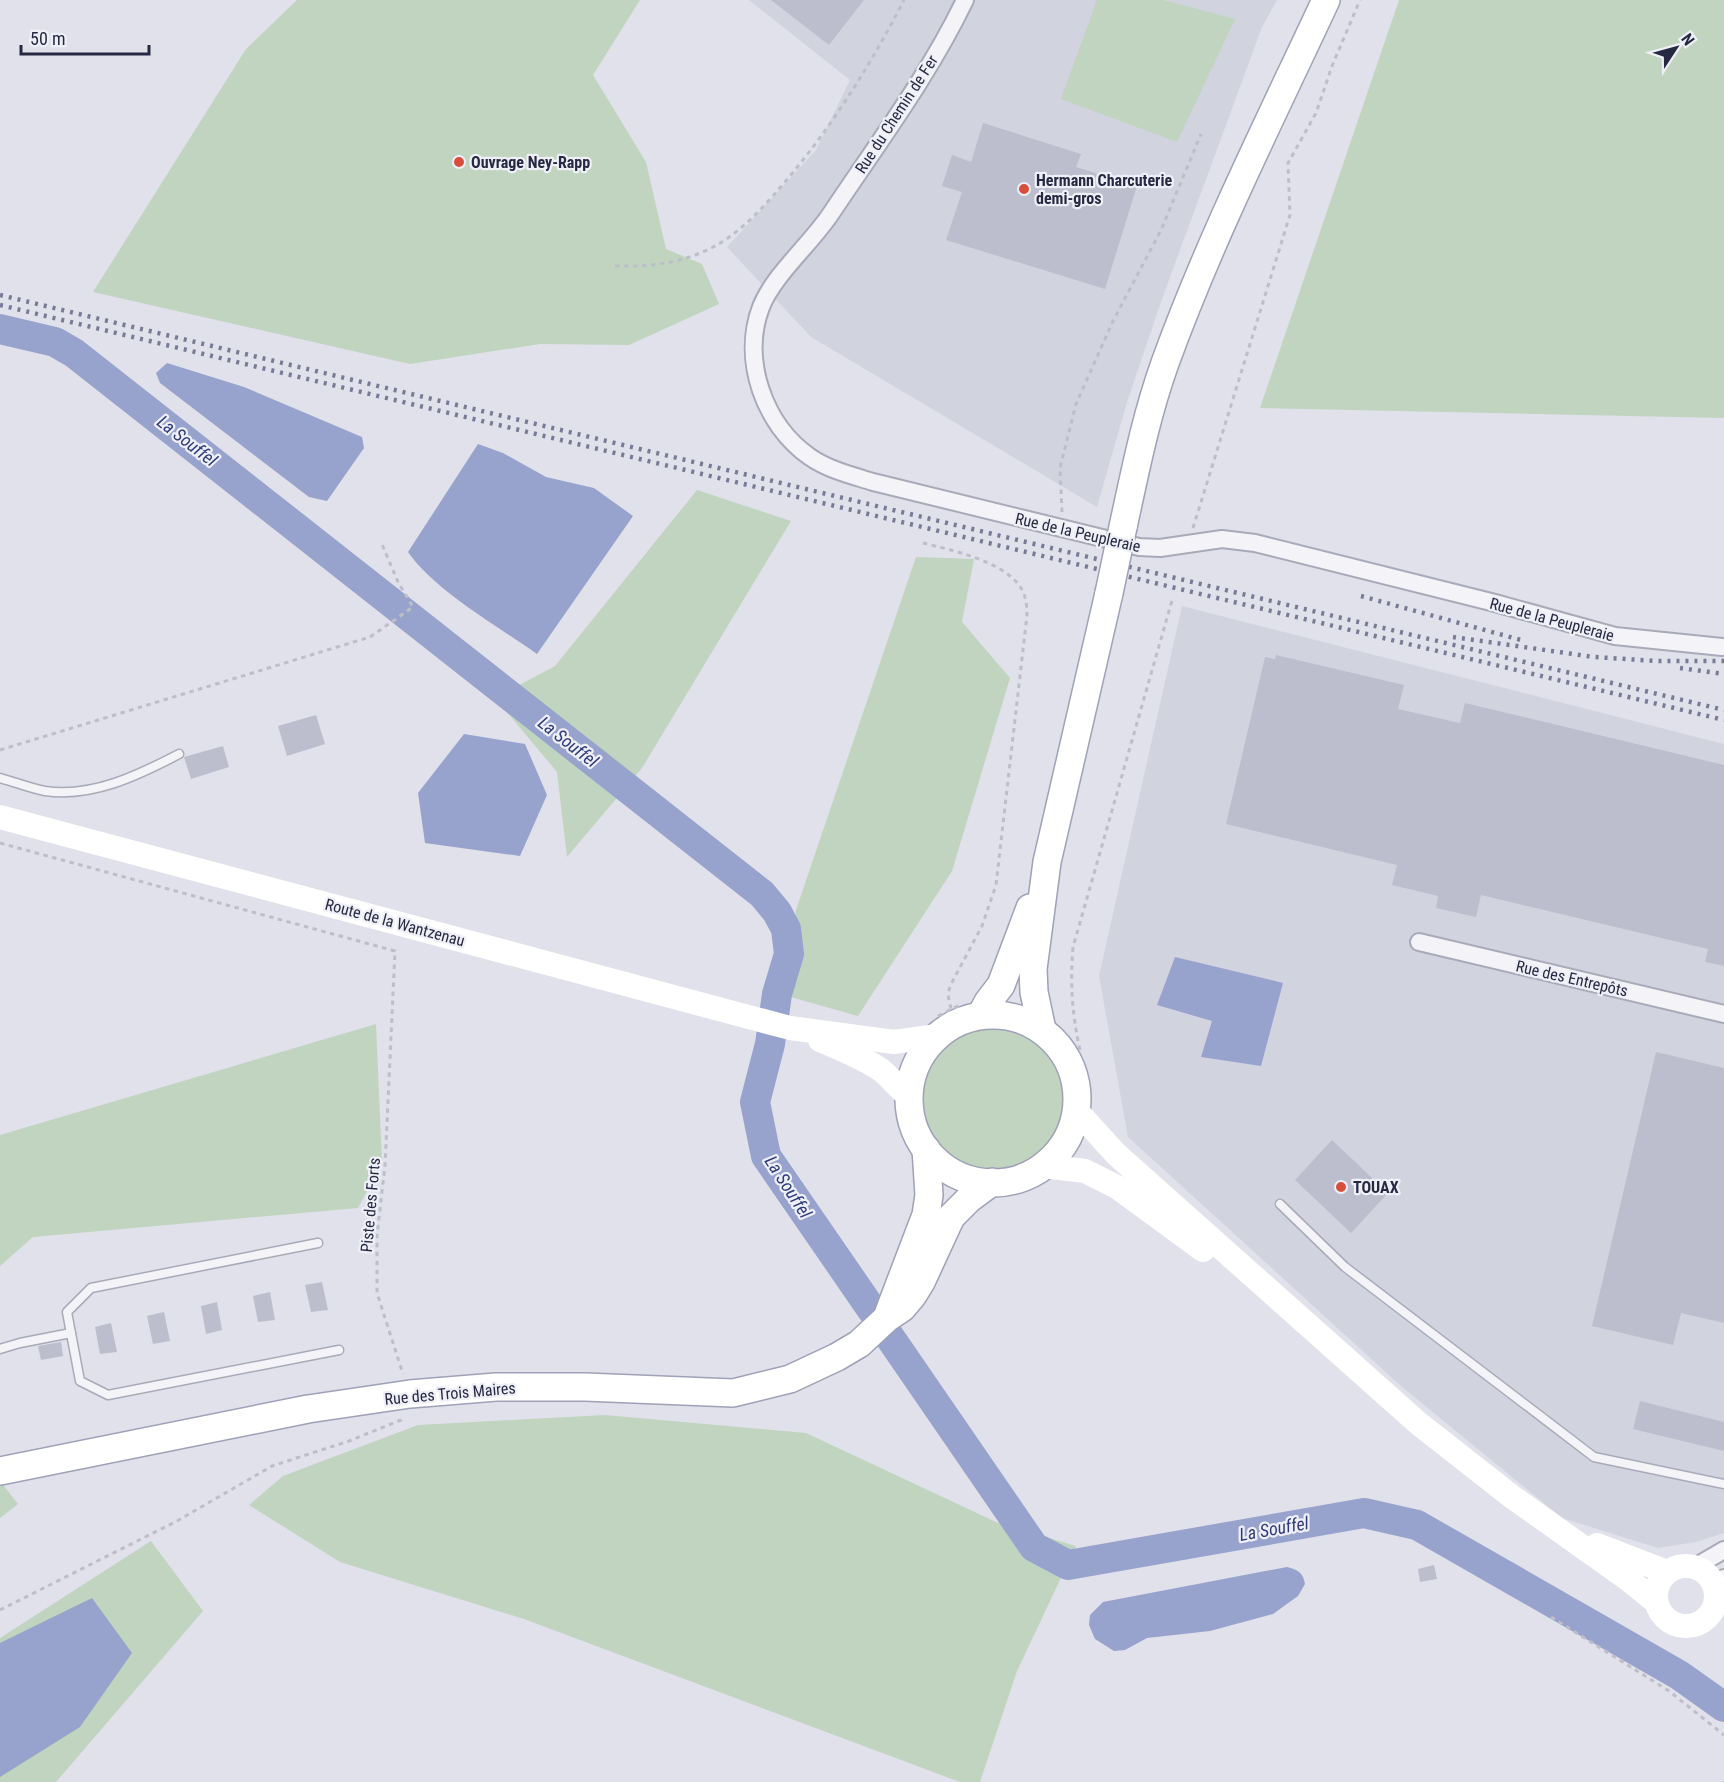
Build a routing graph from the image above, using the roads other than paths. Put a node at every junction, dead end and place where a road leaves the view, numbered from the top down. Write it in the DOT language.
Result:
graph roads {
  1 [pos="965,0"];
  2 [pos="1326,0"];
  3 [pos="823,226"];
  4 [pos="1722,647"];
  5 [pos="179,754"];
  6 [pos="0,778"];
  7 [pos="0,817"];
  8 [pos="1047,862"];
  9 [pos="1419,942"];
  10 [pos="973,1009"];
  11 [pos="1724,1014"];
  12 [pos="935,1027"];
  13 [pos="790,1028"];
  14 [pos="1042,1030"];
  15 [pos="909,1096"];
  16 [pos="1077,1110"];
  17 [pos="926,1149"];
  18 [pos="1043,1166"];
  19 [pos="992,1182"];
  20 [pos="1280,1204"];
  21 [pos="318,1243"];
  22 [pos="887,1318"];
  23 [pos="71,1333"];
  24 [pos="1320,1338"];
  25 [pos="0,1350"];
  26 [pos="339,1350"];
  27 [pos="0,1471"];
  28 [pos="1724,1484"];
  29 [pos="1557,1527"];
  30 [pos="1724,1550"];
  31 [pos="1695,1567"];
  32 [pos="1667,1572"];
  33 [pos="1720,1591"];
  34 [pos="1656,1602"];
  35 [pos="1713,1625"];
  1 -- 3 [label="street, Rue du Chemin de Fer"];
  2 -- 8 [label="main road, bridge"];
  3 -- 4 [label="street, Rue de la Peupleraie"];
  5 -- 6 [label="lane"];
  7 -- 13 [label="main road, Route de la Wantzenau"];
  8 -- 10 [label="main road"];
  8 -- 14 [label="main road"];
  9 -- 11 [label="street, Rue des Entrepôts"];
  10 -- 12 [label="main road"];
  10 -- 14 [label="main road"];
  12 -- 13 [label="main road, Route de la Wantzenau"];
  12 -- 15 [label="main road"];
  13 -- 15 [label="main road, Route de la Wantzenau"];
  14 -- 16 [label="main road"];
  15 -- 17 [label="main road"];
  16 -- 18 [label="main road"];
  16 -- 24 [label="main road"];
  17 -- 19 [label="main road"];
  17 -- 22 [label="main road, Rue des Trois Maires"];
  18 -- 19 [label="main road"];
  18 -- 24 [label="main road"];
  19 -- 22 [label="main road, Rue des Trois Maires"];
  20 -- 28 [label="lane"];
  21 -- 23 [label="lane"];
  22 -- 27 [label="main road, Rue des Trois Maires"];
  23 -- 25 [label="lane"];
  23 -- 26 [label="lane"];
  24 -- 29 [label="main road"];
  29 -- 32 [label="main road"];
  29 -- 34 [label="main road"];
  30 -- 31 [label="street"];
  31 -- 32 [label="main road"];
  31 -- 33 [label="main road"];
  32 -- 34 [label="main road"];
  33 -- 35 [label="main road"];
  34 -- 35 [label="main road"];
}
